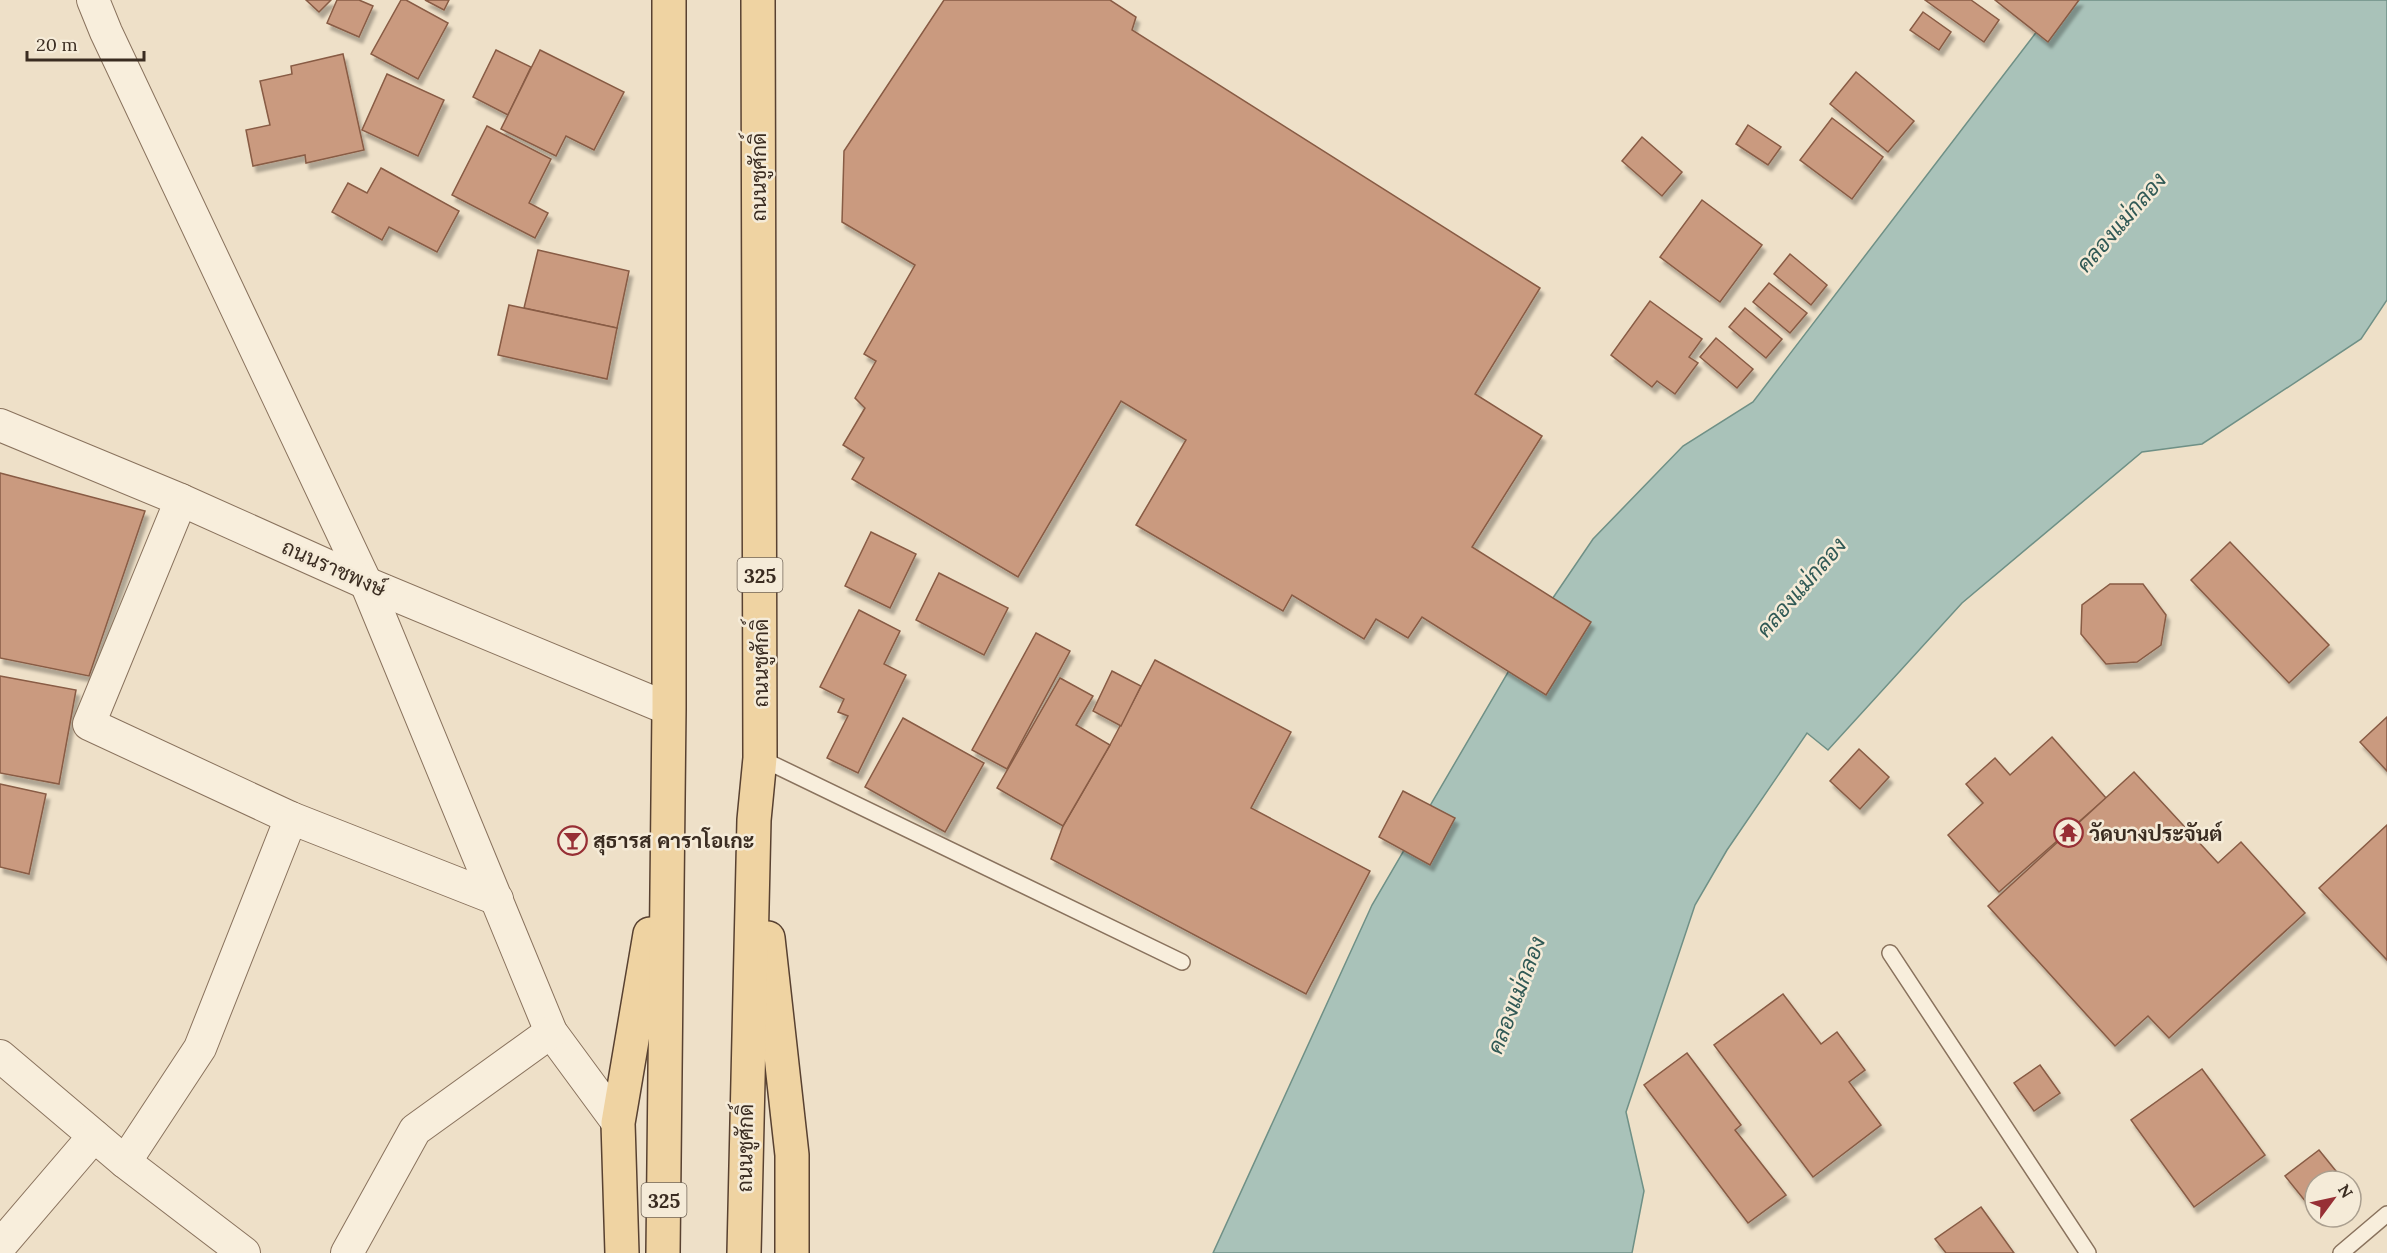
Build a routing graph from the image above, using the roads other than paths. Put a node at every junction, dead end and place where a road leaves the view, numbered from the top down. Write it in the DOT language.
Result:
graph roads {
  1 [pos="93,0"];
  2 [pos="669,0"];
  3 [pos="758,0"];
  4 [pos="0,425"];
  5 [pos="181,500"];
  6 [pos="366,583"];
  7 [pos="669,710"];
  8 [pos="760,758"];
  9 [pos="291,818"];
  10 [pos="754,820"];
  11 [pos="666,837"];
  12 [pos="497,899"];
  13 [pos="1890,953"];
  14 [pos="1182,962"];
  15 [pos="551,1032"];
  16 [pos="0,1056"];
  17 [pos="618,1123"];
  18 [pos="94,1136"];
  19 [pos="125,1162"];
  20 [pos="2387,1214"];
  21 [pos="0,1246"];
  22 [pos="244,1253"];
  23 [pos="347,1253"];
  24 [pos="622,1253"];
  25 [pos="663,1253"];
  26 [pos="744,1253"];
  27 [pos="792,1253"];
  28 [pos="2088,1253"];
  29 [pos="2341,1253"];
  1 -- 6 [label="street"];
  2 -- 7 [label="main road, 325"];
  3 -- 8 [label="main road, ถนนชูศักดิ์ / 325"];
  4 -- 5 [label="street, ถนนราชพงษ์"];
  5 -- 6 [label="street, ถนนราชพงษ์"];
  5 -- 9 [label="street"];
  6 -- 7 [label="street, ถนนราชพงษ์"];
  6 -- 12 [label="street"];
  7 -- 11 [label="main road, 325"];
  8 -- 10 [label="main road, ถนนชูศักดิ์ / 325"];
  8 -- 14 [label="lane"];
  9 -- 12 [label="street"];
  9 -- 19 [label="street"];
  10 -- 26 [label="main road, ถนนชูศักดิ์ / 325"];
  10 -- 27 [label="main road"];
  11 -- 17 [label="main road"];
  11 -- 25 [label="main road, 325"];
  12 -- 15 [label="street"];
  13 -- 28 [label="lane"];
  15 -- 17 [label="street"];
  15 -- 23 [label="street"];
  16 -- 18 [label="street"];
  17 -- 24 [label="main road"];
  18 -- 19 [label="street"];
  18 -- 21 [label="street"];
  19 -- 22 [label="street"];
  20 -- 29 [label="lane"];
}
